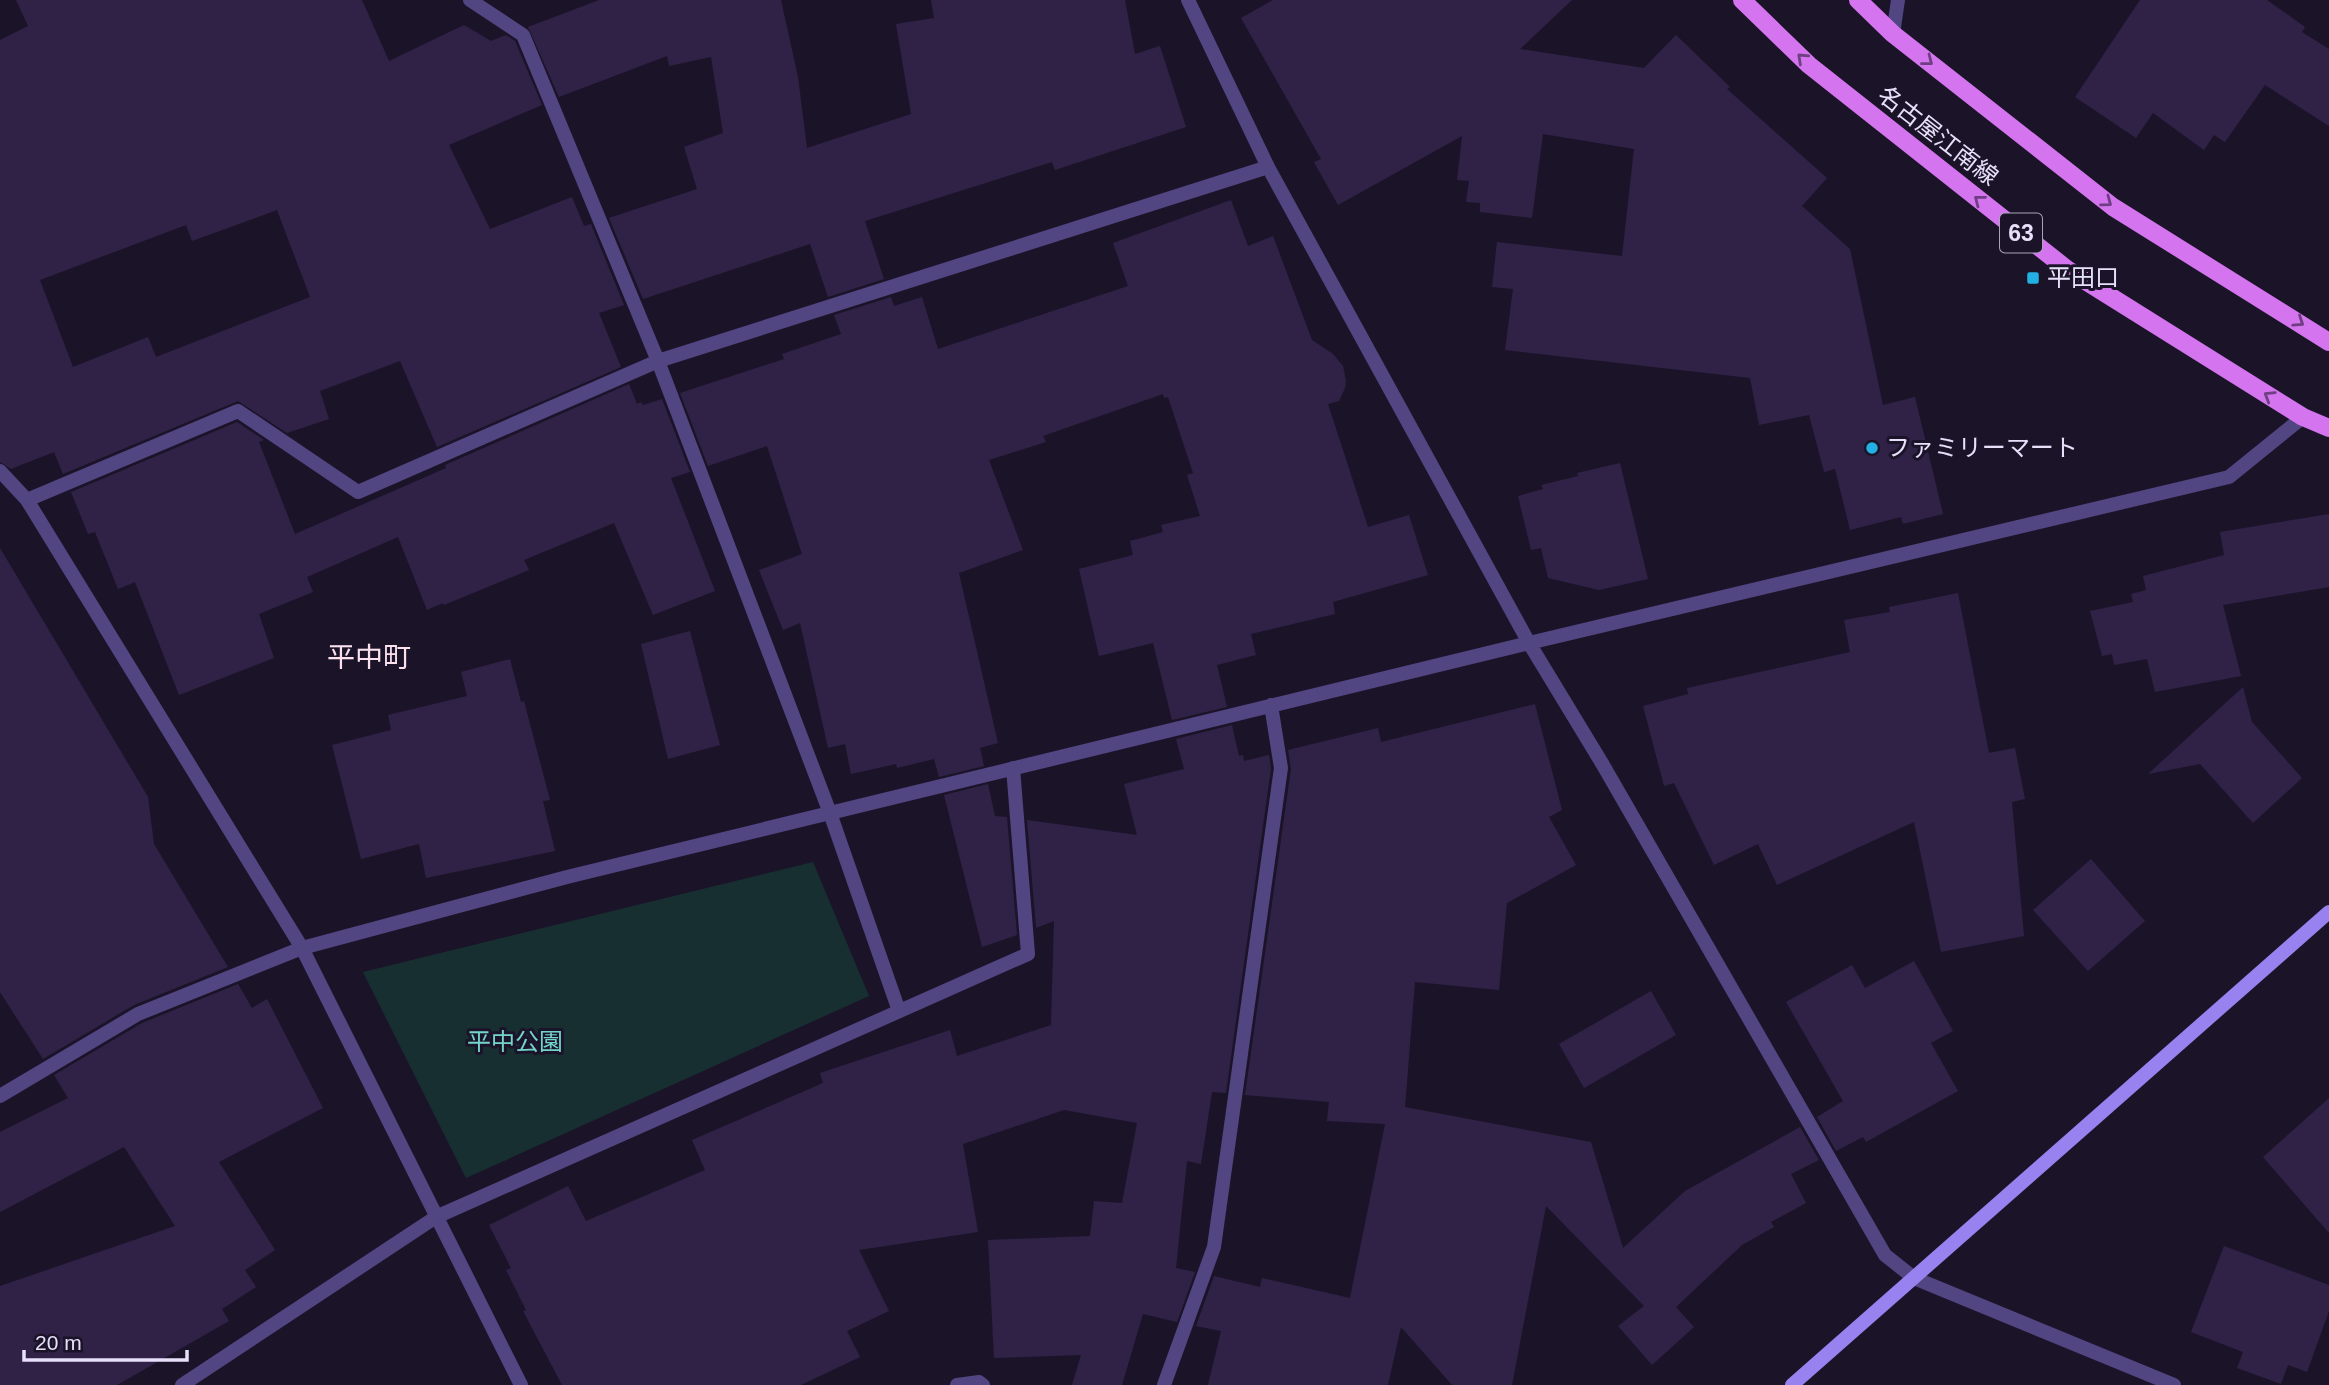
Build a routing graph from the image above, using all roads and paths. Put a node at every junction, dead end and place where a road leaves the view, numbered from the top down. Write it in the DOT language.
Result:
graph roads {
  1 [pos="470,0"];
  2 [pos="1188,0"];
  3 [pos="1742,0"];
  4 [pos="1858,0"];
  5 [pos="1898,0"];
  6 [pos="1893,34"];
  7 [pos="1268,167"];
  8 [pos="2329,342"];
  9 [pos="657,361"];
  10 [pos="2303,417"];
  11 [pos="2329,428"];
  12 [pos="0,471"];
  13 [pos="27,500"];
  14 [pos="1529,643"];
  15 [pos="1271,705"];
  16 [pos="1013,768"];
  17 [pos="830,813"];
  18 [pos="2329,912"];
  19 [pos="302,948"];
  20 [pos="899,1011"];
  21 [pos="0,1096"];
  22 [pos="436,1217"];
  23 [pos="1914,1278"];
  24 [pos="183,1385"];
  25 [pos="521,1385"];
  26 [pos="957,1385"];
  27 [pos="984,1385"];
  28 [pos="1164,1385"];
  29 [pos="1792,1385"];
  30 [pos="2174,1385"];
  1 -- 9 [label="street"];
  2 -- 7 [label="street"];
  10 -- 3 [label="main road, 名古屋江南線 / 63, one-way"];
  4 -- 6 [label="main road"];
  5 -- 6 [label="street"];
  6 -- 8 [label="main road, one-way"];
  7 -- 9 [label="street"];
  7 -- 14 [label="street"];
  9 -- 13 [label="street"];
  9 -- 17 [label="street"];
  10 -- 11 [label="main road, 名古屋江南線 / 63"];
  10 -- 14 [label="street"];
  12 -- 13 [label="street"];
  13 -- 19 [label="street"];
  14 -- 15 [label="street"];
  14 -- 23 [label="street"];
  15 -- 16 [label="street"];
  15 -- 28 [label="street"];
  16 -- 17 [label="street"];
  16 -- 20 [label="street"];
  17 -- 19 [label="street"];
  17 -- 20 [label="street"];
  18 -- 23 [label="street"];
  19 -- 21 [label="street"];
  19 -- 22 [label="street"];
  20 -- 22 [label="street"];
  22 -- 24 [label="street"];
  22 -- 25 [label="street"];
  23 -- 29 [label="street"];
  23 -- 30 [label="street"];
  26 -- 27 [label="street"];
}
